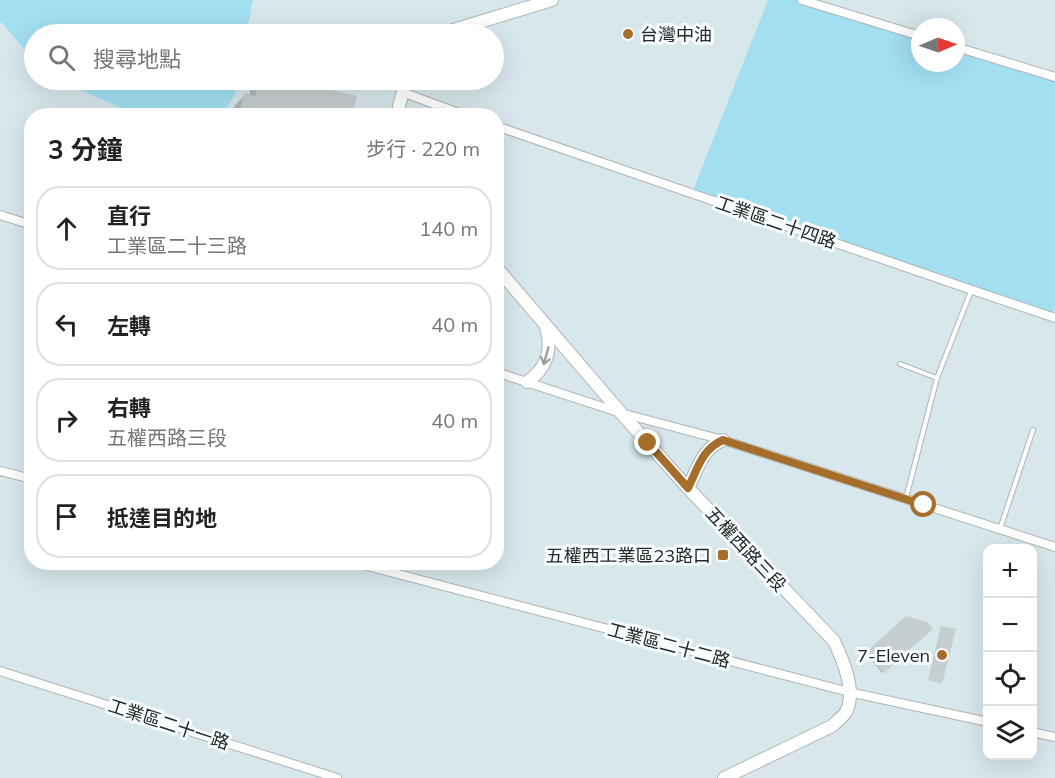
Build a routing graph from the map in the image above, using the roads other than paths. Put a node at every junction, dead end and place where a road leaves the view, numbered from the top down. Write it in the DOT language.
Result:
graph roads {
  1 [pos="552,0"];
  2 [pos="802,0"];
  3 [pos="473,24"];
  4 [pos="911,33"];
  5 [pos="965,50"];
  6 [pos="1055,77"];
  7 [pos="402,92"];
  8 [pos="399,108"];
  9 [pos="445,108"];
  10 [pos="504,129"];
  11 [pos="0,215"];
  12 [pos="24,222"];
  13 [pos="504,276"];
  14 [pos="972,290"];
  15 [pos="1055,318"];
  16 [pos="544,324"];
  17 [pos="900,364"];
  18 [pos="504,375"];
  19 [pos="938,378"];
  20 [pos="527,382"];
  21 [pos="621,413"];
  22 [pos="1033,430"];
  23 [pos="723,440"];
  24 [pos="0,471"];
  25 [pos="24,477"];
  26 [pos="688,488"];
  27 [pos="906,499"];
  28 [pos="1000,530"];
  29 [pos="1055,547"];
  30 [pos="383,570"];
  31 [pos="0,671"];
  32 [pos="849,692"];
  33 [pos="983,721"];
  34 [pos="1037,733"];
  35 [pos="1055,737"];
  36 [pos="337,778"];
  37 [pos="724,778"];
  1 -- 3 [label="main road"];
  2 -- 4 [label="street"];
  5 -- 6 [label="street"];
  7 -- 8 [label="main road"];
  7 -- 9 [label="street"];
  10 -- 14 [label="street, 工業區二十四路"];
  11 -- 12 [label="street"];
  13 -- 16 [label="main road, 五權西路三段"];
  14 -- 15 [label="street, 工業區二十四路"];
  14 -- 19 [label="lane"];
  16 -- 20 [label="main road, one-way"];
  16 -- 21 [label="main road, 五權西路三段"];
  17 -- 19 [label="lane"];
  18 -- 20 [label="street"];
  19 -- 27 [label="lane"];
  20 -- 21 [label="street"];
  21 -- 23 [label="street"];
  21 -- 26 [label="main road, 五權西路三段"];
  22 -- 28 [label="lane"];
  23 -- 26 [label="main road"];
  23 -- 27 [label="street"];
  24 -- 25 [label="street"];
  26 -- 32 [label="main road, 五權西路三段"];
  27 -- 28 [label="street"];
  28 -- 29 [label="street"];
  30 -- 32 [label="street, 工業區二十二路"];
  31 -- 36 [label="street, 工業區二十一路"];
  32 -- 33 [label="street, 工業區二十二路"];
  32 -- 37 [label="main road, 五權西路三段"];
  34 -- 35 [label="street"];
}
